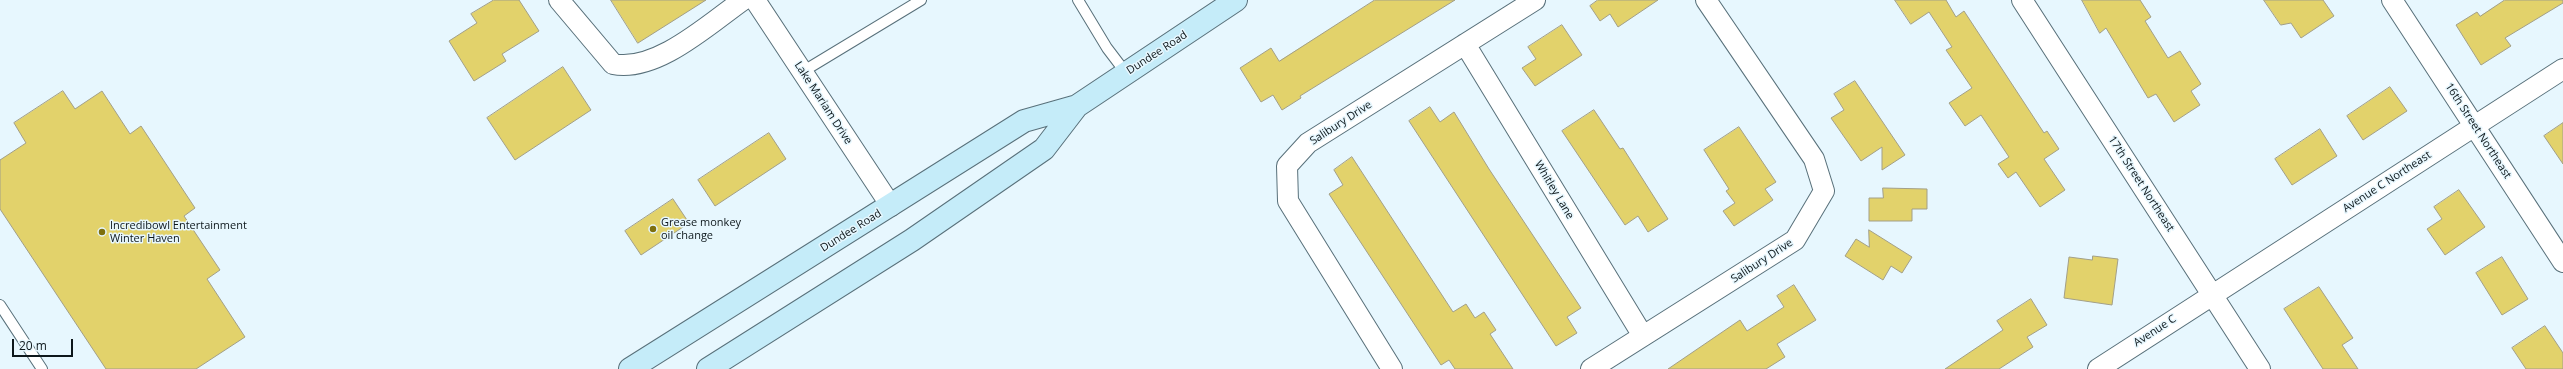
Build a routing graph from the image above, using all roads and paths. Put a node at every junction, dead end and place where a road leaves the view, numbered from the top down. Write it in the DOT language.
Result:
graph roads {
  1 [pos="559,0"];
  2 [pos="743,0"];
  3 [pos="755,0"];
  4 [pos="921,0"];
  5 [pos="1078,0"];
  6 [pos="1236,0"];
  7 [pos="1535,0"];
  8 [pos="1706,0"];
  9 [pos="2022,0"];
  10 [pos="2392,0"];
  11 [pos="1465,44"];
  12 [pos="2563,69"];
  13 [pos="802,72"];
  14 [pos="1126,73"];
  15 [pos="1077,106"];
  16 [pos="2475,126"];
  17 [pos="891,206"];
  18 [pos="2563,262"];
  19 [pos="2212,294"];
  20 [pos="0,305"];
  21 [pos="1643,336"];
  22 [pos="42,369"];
  23 [pos="630,369"];
  24 [pos="708,369"];
  25 [pos="1392,369"];
  26 [pos="1591,369"];
  27 [pos="2098,369"];
  28 [pos="2260,369"];
  1 -- 2 [label="street"];
  3 -- 13 [label="street, Lake Mariam Drive"];
  4 -- 13 [label="lane"];
  5 -- 14 [label="lane"];
  6 -- 14 [label="main road, Dundee Road"];
  7 -- 11 [label="street, Salibury Drive"];
  8 -- 21 [label="street, Salibury Drive"];
  9 -- 19 [label="street, 17th Street Northeast"];
  10 -- 16 [label="street, 16th Street Northeast"];
  11 -- 21 [label="street, Whitley Lane"];
  11 -- 25 [label="street, Salibury Drive"];
  12 -- 16 [label="street, Avenue C Northeast"];
  13 -- 17 [label="street, Lake Mariam Drive"];
  14 -- 15 [label="main road, Dundee Road"];
  15 -- 17 [label="main road, Dundee Road"];
  15 -- 24 [label="main road, Dundee Road"];
  16 -- 18 [label="street, 16th Street Northeast"];
  16 -- 19 [label="street, Avenue C Northeast"];
  17 -- 23 [label="main road, Dundee Road"];
  19 -- 27 [label="street, Avenue C"];
  19 -- 28 [label="street, 17th Street Northeast"];
  20 -- 22 [label="lane"];
  21 -- 26 [label="street, Salibury Drive"];
}
